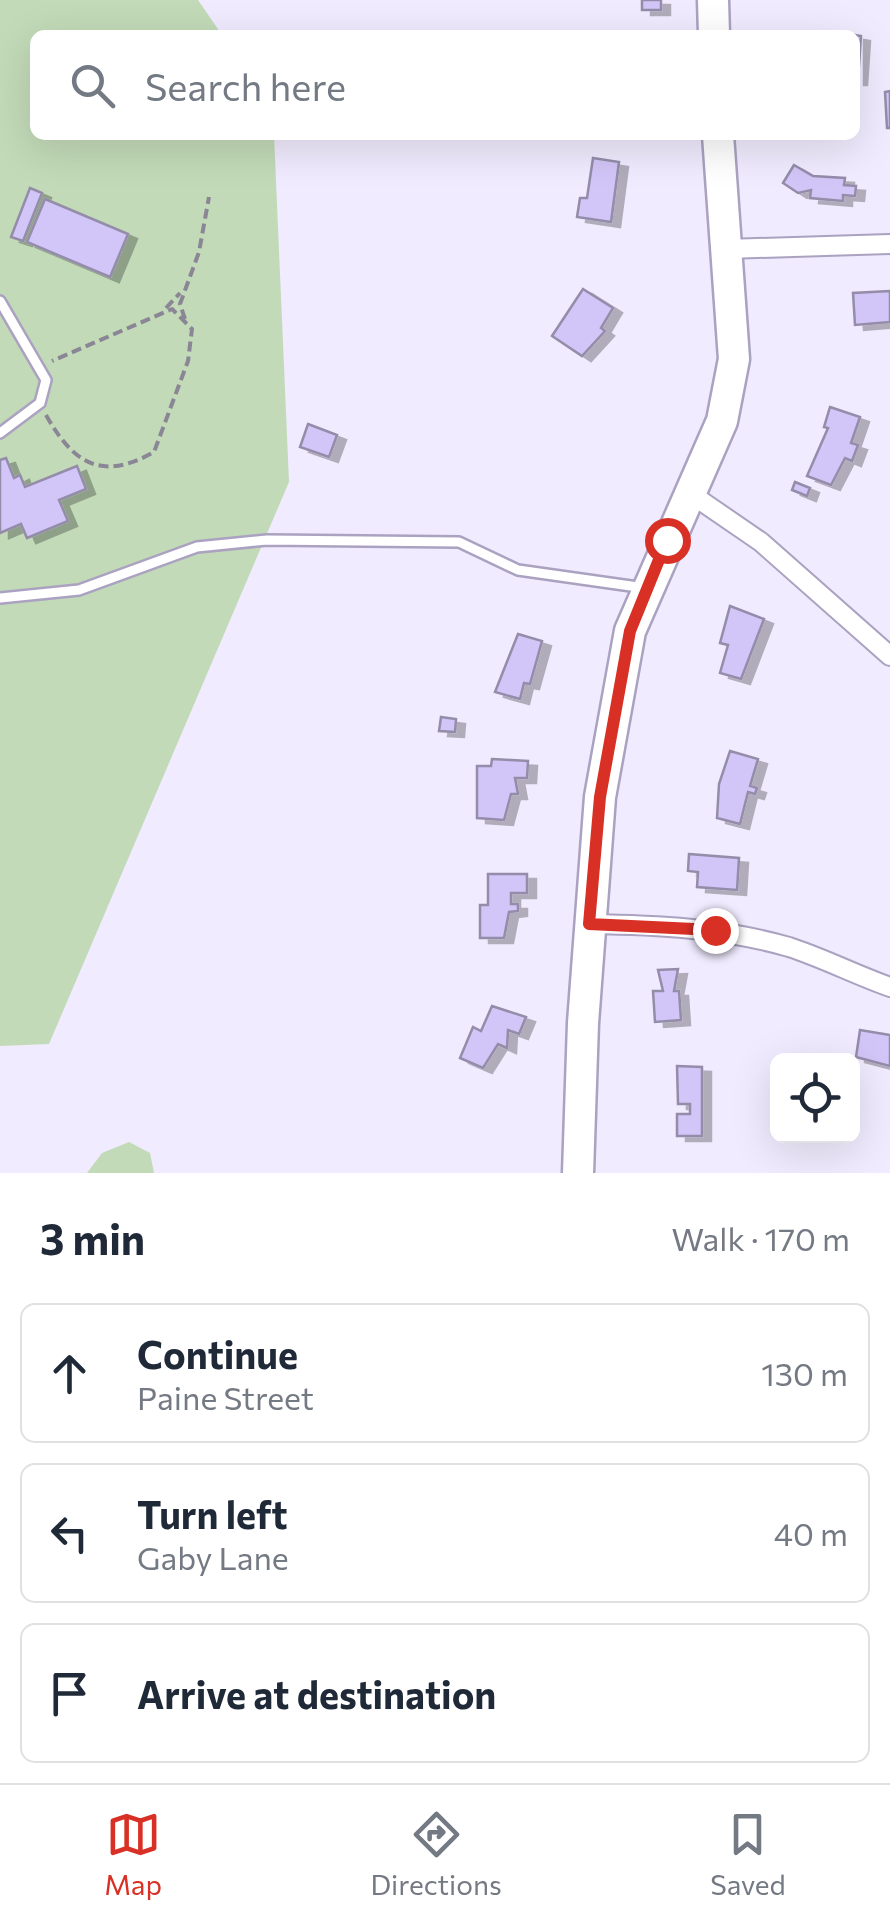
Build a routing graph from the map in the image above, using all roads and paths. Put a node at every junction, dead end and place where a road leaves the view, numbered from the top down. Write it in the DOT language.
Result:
graph roads {
  1 [pos="714,0"];
  2 [pos="714,30"];
  3 [pos="718,140"];
  4 [pos="209,197"];
  5 [pos="890,244"];
  6 [pos="728,248"];
  7 [pos="184,290"];
  8 [pos="0,301"];
  9 [pos="162,310"];
  10 [pos="185,319"];
  11 [pos="38,367"];
  12 [pos="40,404"];
  13 [pos="2,428"];
  14 [pos="691,494"];
  15 [pos="648,588"];
  16 [pos="0,598"];
  17 [pos="890,656"];
  18 [pos="589,924"];
  19 [pos="890,987"];
  20 [pos="578,1173"];
  1 -- 2 [label="main road"];
  3 -- 6 [label="main road"];
  4 -- 7 [label="path"];
  5 -- 6 [label="street"];
  6 -- 14 [label="main road"];
  7 -- 9 [label="path"];
  7 -- 10 [label="path"];
  8 -- 11 [label="lane"];
  9 -- 10 [label="path"];
  9 -- 11 [label="path"];
  10 -- 12 [label="path"];
  11 -- 12 [label="lane"];
  12 -- 13 [label="lane"];
  14 -- 15 [label="main road"];
  14 -- 17 [label="street"];
  15 -- 16 [label="lane"];
  15 -- 18 [label="main road"];
  18 -- 19 [label="street"];
  18 -- 20 [label="main road"];
}
